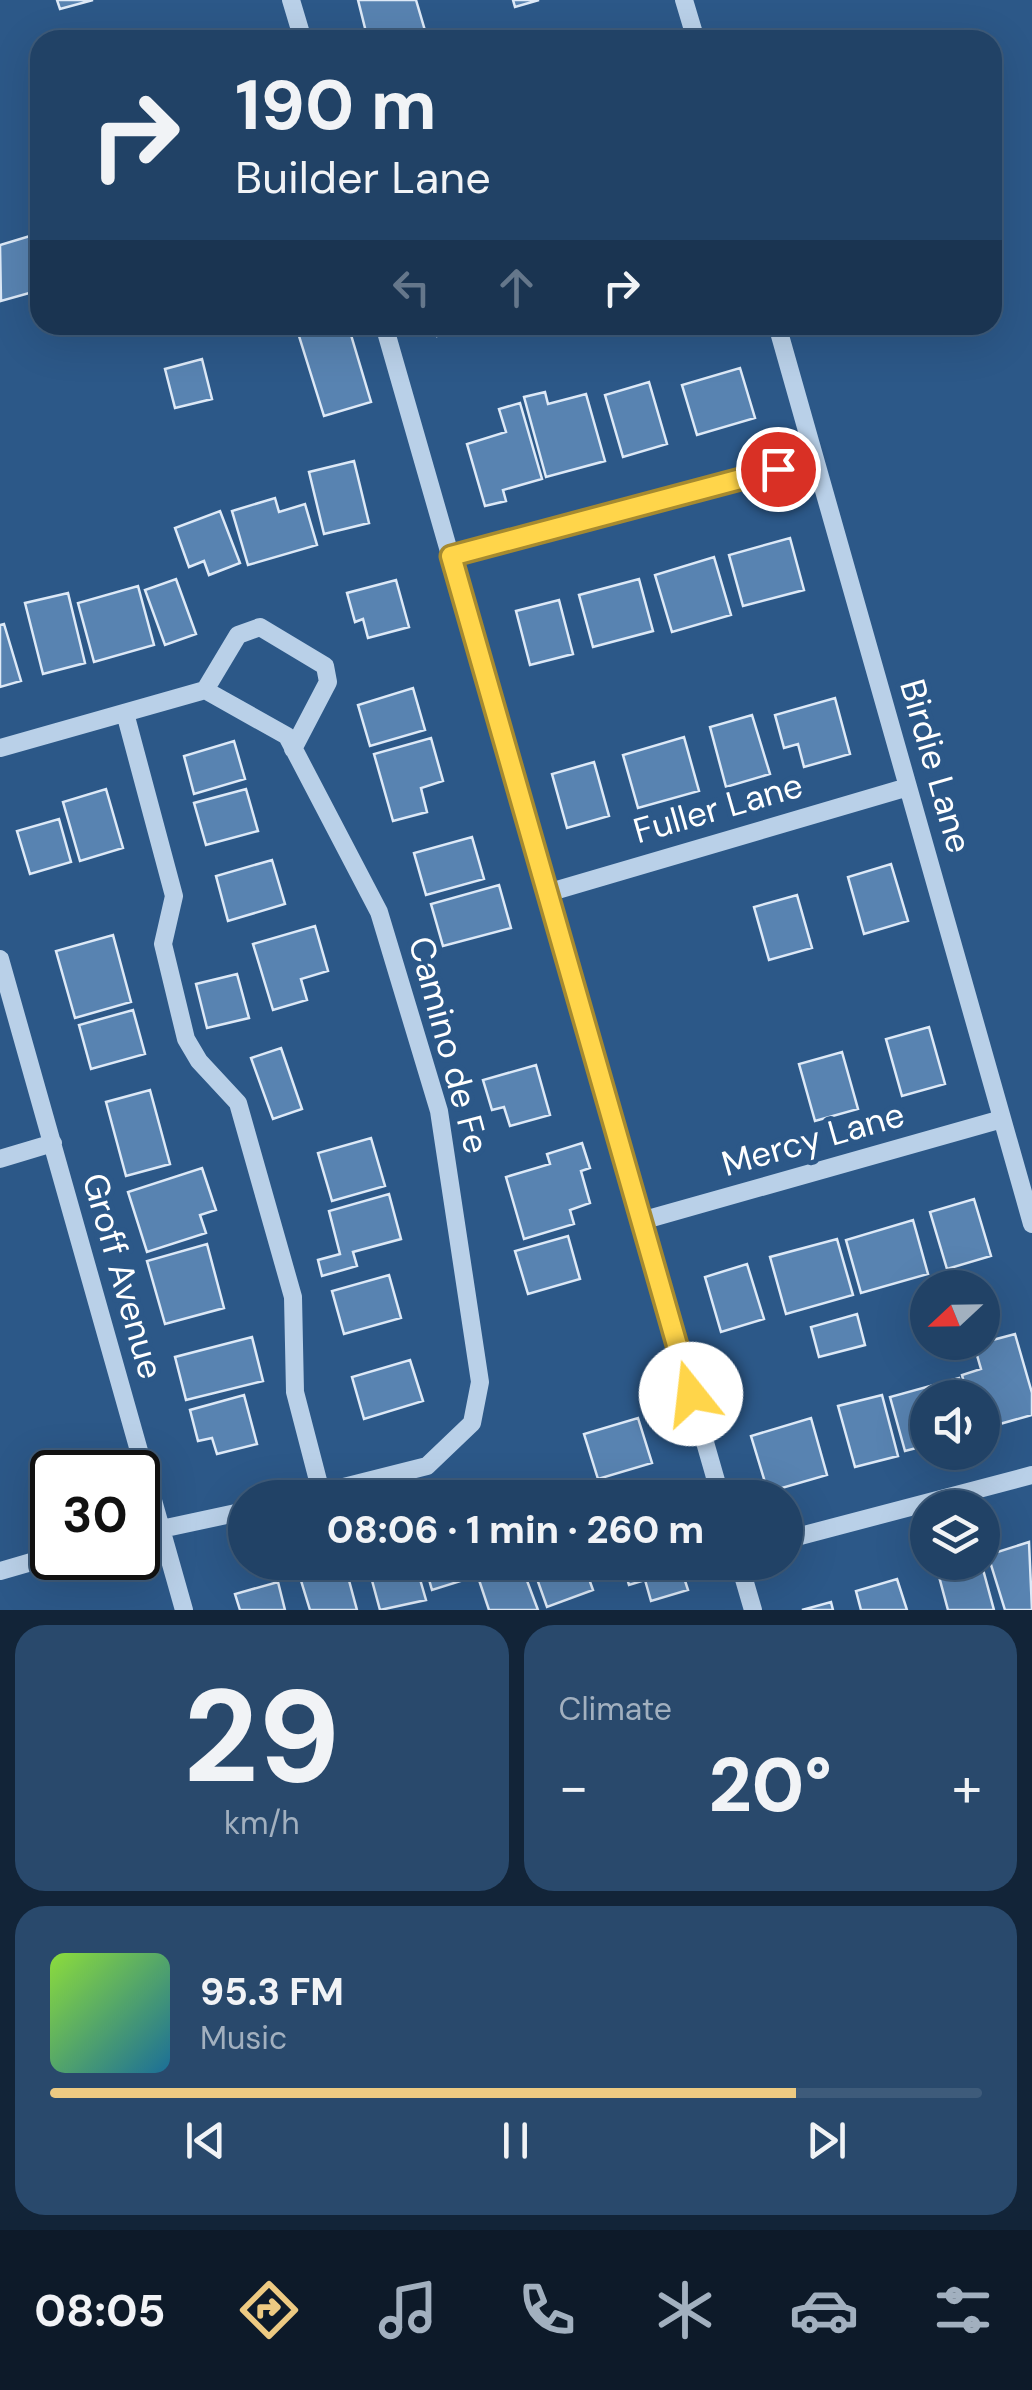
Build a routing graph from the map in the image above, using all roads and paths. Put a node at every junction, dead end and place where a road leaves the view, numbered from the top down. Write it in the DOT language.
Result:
graph roads {
  1 [pos="291,0"];
  2 [pos="684,0"];
  3 [pos="299,30"];
  4 [pos="693,30"];
  5 [pos="387,335"];
  6 [pos="779,335"];
  7 [pos="815,460"];
  8 [pos="451,556"];
  9 [pos="205,690"];
  10 [pos="125,713"];
  11 [pos="0,748"];
  12 [pos="294,748"];
  13 [pos="908,787"];
  14 [pos="547,892"];
  15 [pos="0,959"];
  16 [pos="1002,1118"];
  17 [pos="52,1143"];
  18 [pos="0,1159"];
  19 [pos="642,1221"];
  20 [pos="1032,1224"];
  21 [pos="1032,1474"];
  22 [pos="318,1480"];
  23 [pos="370,1480"];
  24 [pos="716,1480"];
  25 [pos="228,1515"];
  26 [pos="162,1532"];
  27 [pos="803,1535"];
  28 [pos="30,1562"];
  29 [pos="0,1571"];
  30 [pos="744,1580"];
  31 [pos="184,1610"];
  32 [pos="753,1610"];
  1 -- 3 [label="street"];
  2 -- 4 [label="street"];
  5 -- 8 [label="street"];
  6 -- 7 [label="street, Birdie Lane"];
  7 -- 8 [label="street"];
  7 -- 13 [label="street, Birdie Lane"];
  8 -- 14 [label="street"];
  9 -- 10 [label="street"];
  9 -- 12 [label="street, Camino de Fe"];
  9 -- 12 [label="street"];
  10 -- 11 [label="street"];
  10 -- 22 [label="street"];
  12 -- 23 [label="street, Camino de Fe"];
  13 -- 14 [label="street, Fuller Lane"];
  13 -- 16 [label="street, Birdie Lane"];
  14 -- 19 [label="street"];
  15 -- 17 [label="street, Groff Avenue"];
  16 -- 19 [label="street, Mercy Lane"];
  16 -- 20 [label="street, Birdie Lane"];
  17 -- 18 [label="street"];
  17 -- 26 [label="street, Groff Avenue"];
  19 -- 24 [label="street"];
  21 -- 27 [label="street"];
  25 -- 26 [label="street"];
  26 -- 31 [label="street, Groff Avenue"];
  28 -- 29 [label="street"];
  30 -- 32 [label="street"];
}
